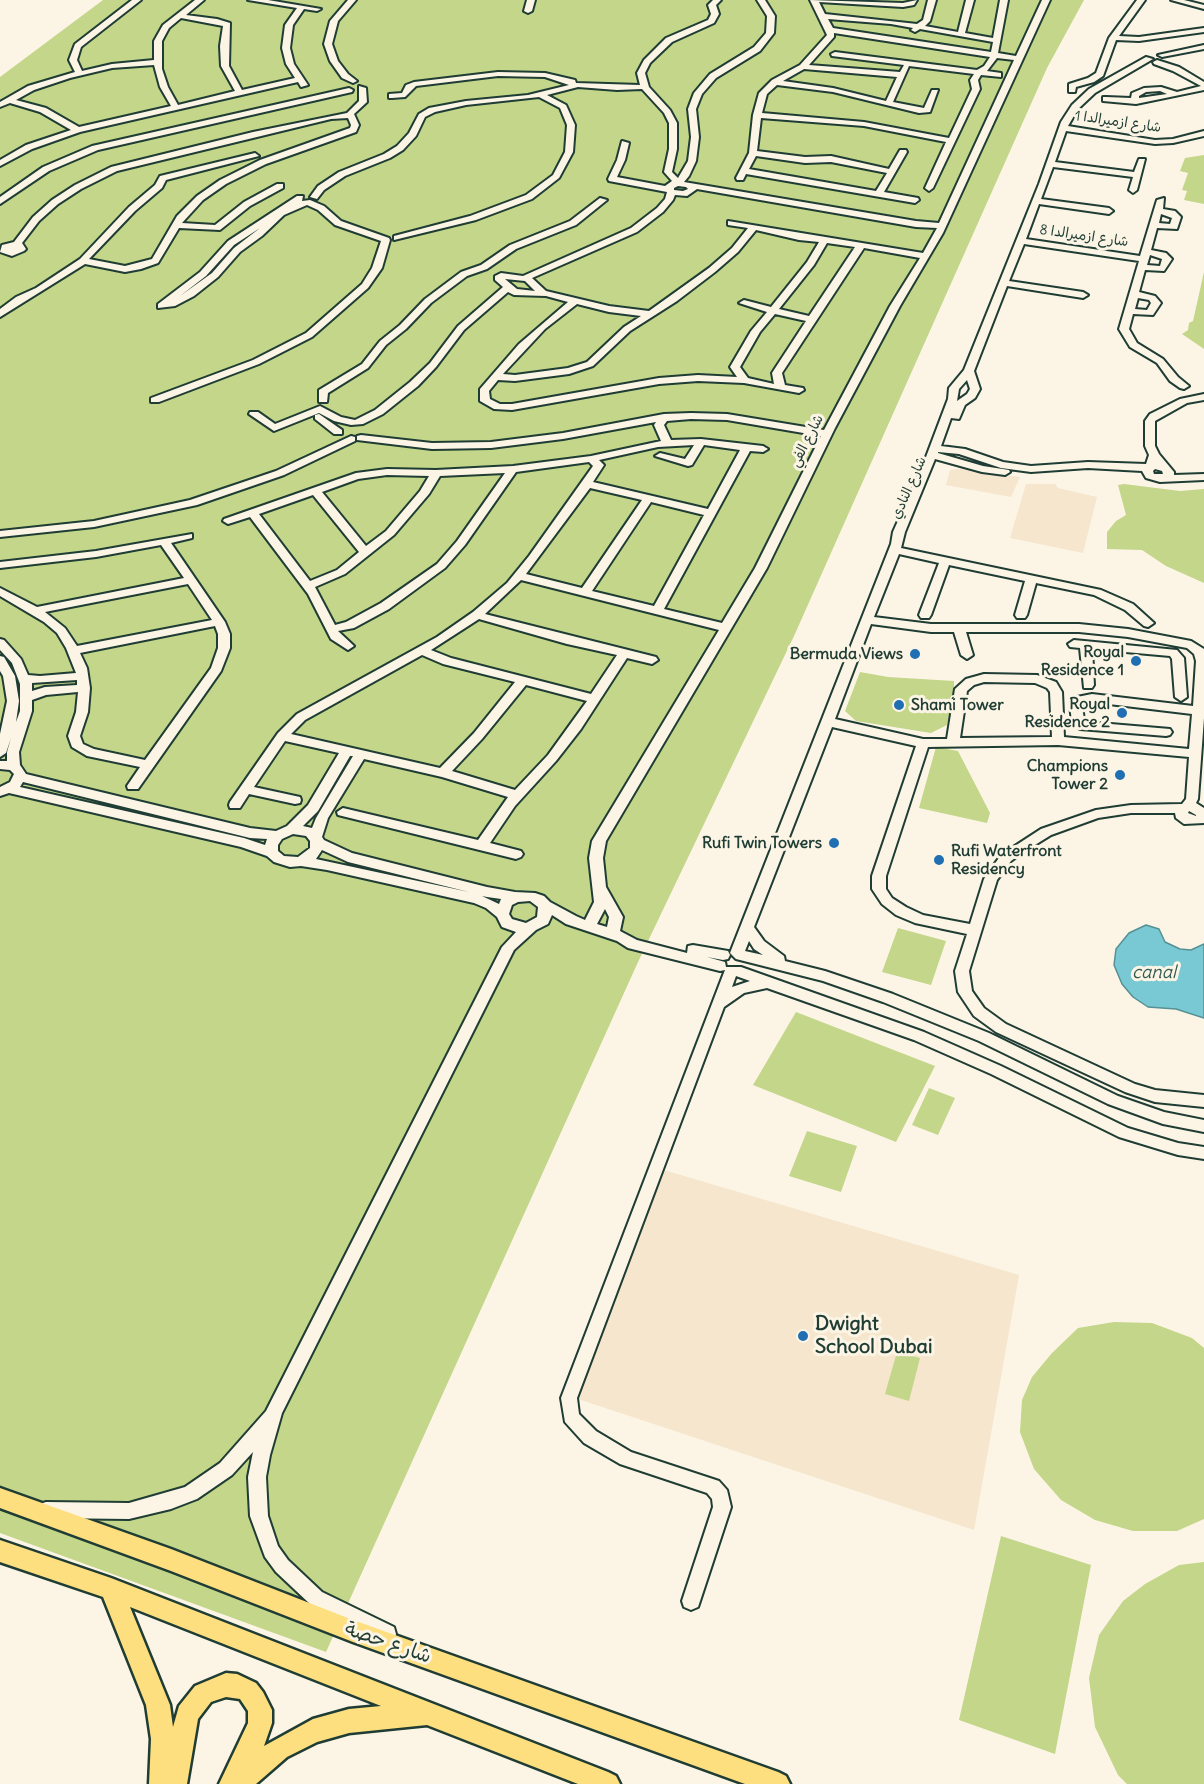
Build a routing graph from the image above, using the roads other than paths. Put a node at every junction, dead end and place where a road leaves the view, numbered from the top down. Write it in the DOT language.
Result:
graph roads {
  1 [pos="137,0"];
  2 [pos="200,0"];
  3 [pos="252,0"];
  4 [pos="346,0"];
  5 [pos="352,0"];
  6 [pos="531,0"];
  7 [pos="717,0"];
  8 [pos="761,0"];
  9 [pos="767,0"];
  10 [pos="913,0"];
  11 [pos="932,0"];
  12 [pos="970,0"];
  13 [pos="1004,0"];
  14 [pos="1046,0"];
  15 [pos="1141,0"];
  16 [pos="1175,0"];
  17 [pos="815,1"];
  18 [pos="898,5"];
  19 [pos="302,7"];
  20 [pos="1204,7"];
  21 [pos="317,9"];
  22 [pos="528,11"];
  23 [pos="180,16"];
  24 [pos="824,16"];
  25 [pos="928,17"];
  26 [pos="919,27"];
  27 [pos="1204,30"];
  28 [pos="831,32"];
  29 [pos="961,34"];
  30 [pos="1113,38"];
  31 [pos="903,42"];
  32 [pos="998,42"];
  33 [pos="913,45"];
  34 [pos="1204,47"];
  35 [pos="836,54"];
  36 [pos="994,56"];
  37 [pos="1020,59"];
  38 [pos="1160,59"];
  39 [pos="157,62"];
  40 [pos="906,62"];
  41 [pos="803,66"];
  42 [pos="832,71"];
  43 [pos="979,72"];
  44 [pos="79,73"];
  45 [pos="903,75"];
  46 [pos="998,75"];
  47 [pos="858,78"];
  48 [pos="775,82"];
  49 [pos="574,86"];
  50 [pos="644,87"];
  51 [pos="1204,87"];
  52 [pos="352,88"];
  53 [pos="238,92"];
  54 [pos="935,92"];
  55 [pos="538,95"];
  56 [pos="1087,95"];
  57 [pos="392,96"];
  58 [pos="1106,99"];
  59 [pos="9,100"];
  60 [pos="889,104"];
  61 [pos="0,105"];
  62 [pos="175,106"];
  63 [pos="138,115"];
  64 [pos="350,115"];
  65 [pos="757,115"];
  66 [pos="128,117"];
  67 [pos="143,126"];
  68 [pos="1063,128"];
  69 [pos="162,129"];
  70 [pos="78,130"];
  71 [pos="1204,133"];
  72 [pos="132,135"];
  73 [pos="952,141"];
  74 [pos="625,143"];
  75 [pos="903,152"];
  76 [pos="753,153"];
  77 [pos="255,156"];
  78 [pos="1142,161"];
  79 [pos="0,163"];
  80 [pos="1050,164"];
  81 [pos="892,172"];
  82 [pos="1138,175"];
  83 [pos="280,186"];
  84 [pos="673,187"];
  85 [pos="692,188"];
  86 [pos="929,188"];
  87 [pos="1133,190"];
  88 [pos="681,194"];
  89 [pos="879,194"];
  90 [pos="0,196"];
  91 [pos="307,199"];
  92 [pos="603,200"];
  93 [pos="915,200"];
  94 [pos="1161,200"];
  95 [pos="0,201"];
  96 [pos="1036,201"];
  97 [pos="1109,211"];
  98 [pos="1157,211"];
  99 [pos="731,223"];
  100 [pos="176,225"];
  101 [pos="1153,225"];
  102 [pos="754,227"];
  103 [pos="941,230"];
  104 [pos="390,237"];
  105 [pos="825,239"];
  106 [pos="1021,241"];
  107 [pos="861,245"];
  108 [pos="5,247"];
  109 [pos="926,256"];
  110 [pos="0,258"];
  111 [pos="1144,259"];
  112 [pos="83,261"];
  113 [pos="481,269"];
  114 [pos="498,276"];
  115 [pos="529,280"];
  116 [pos="1005,284"];
  117 [pos="512,290"];
  118 [pos="543,293"];
  119 [pos="1134,294"];
  120 [pos="1083,295"];
  121 [pos="577,300"];
  122 [pos="744,303"];
  123 [pos="772,311"];
  124 [pos="1128,311"];
  125 [pos="0,314"];
  126 [pos="649,314"];
  127 [pos="812,320"];
  128 [pos="970,374"];
  129 [pos="496,377"];
  130 [pos="744,380"];
  131 [pos="955,385"];
  132 [pos="1184,386"];
  133 [pos="780,387"];
  134 [pos="971,388"];
  135 [pos="799,390"];
  136 [pos="1204,397"];
  137 [pos="155,400"];
  138 [pos="960,406"];
  139 [pos="318,407"];
  140 [pos="254,414"];
  141 [pos="664,417"];
  142 [pos="637,421"];
  143 [pos="360,430"];
  144 [pos="828,431"];
  145 [pos="338,433"];
  146 [pos="701,442"];
  147 [pos="668,444"];
  148 [pos="654,445"];
  149 [pos="747,447"];
  150 [pos="764,449"];
  151 [pos="937,452"];
  152 [pos="1154,455"];
  153 [pos="660,456"];
  154 [pos="591,459"];
  155 [pos="513,469"];
  156 [pos="1151,472"];
  157 [pos="1166,472"];
  158 [pos="436,473"];
  159 [pos="1199,477"];
  160 [pos="587,484"];
  161 [pos="316,490"];
  162 [pos="648,499"];
  163 [pos="253,513"];
  164 [pos="711,513"];
  165 [pos="228,521"];
  166 [pos="0,528"];
  167 [pos="0,534"];
  168 [pos="188,536"];
  169 [pos="164,541"];
  170 [pos="895,547"];
  171 [pos="366,553"];
  172 [pos="945,561"];
  173 [pos="0,565"];
  174 [pos="520,576"];
  175 [pos="1032,577"];
  176 [pos="190,580"];
  177 [pos="308,586"];
  178 [pos="0,591"];
  179 [pos="585,592"];
  180 [pos="37,611"];
  181 [pos="657,611"];
  182 [pos="477,615"];
  183 [pos="925,615"];
  184 [pos="1021,615"];
  185 [pos="867,620"];
  186 [pos="219,622"];
  187 [pos="1148,623"];
  188 [pos="959,627"];
  189 [pos="727,628"];
  190 [pos="333,629"];
  191 [pos="1128,633"];
  192 [pos="0,643"];
  193 [pos="348,646"];
  194 [pos="1127,648"];
  195 [pos="73,651"];
  196 [pos="423,651"];
  197 [pos="624,653"];
  198 [pos="967,655"];
  199 [pos="0,660"];
  200 [pos="652,660"];
  201 [pos="4,678"];
  202 [pos="24,678"];
  203 [pos="523,681"];
  204 [pos="83,682"];
  205 [pos="1088,684"];
  206 [pos="51,685"];
  207 [pos="28,697"];
  208 [pos="1181,697"];
  209 [pos="595,699"];
  210 [pos="6,700"];
  211 [pos="1198,711"];
  212 [pos="826,724"];
  213 [pos="1166,732"];
  214 [pos="282,736"];
  215 [pos="953,741"];
  216 [pos="1058,741"];
  217 [pos="923,743"];
  218 [pos="1198,751"];
  219 [pos="346,752"];
  220 [pos="0,753"];
  221 [pos="360,755"];
  222 [pos="0,765"];
  223 [pos="148,765"];
  224 [pos="17,772"];
  225 [pos="443,773"];
  226 [pos="133,786"];
  227 [pos="245,789"];
  228 [pos="5,790"];
  229 [pos="518,795"];
  230 [pos="295,800"];
  231 [pos="235,805"];
  232 [pos="1195,811"];
  233 [pos="343,812"];
  234 [pos="292,830"];
  235 [pos="277,836"];
  236 [pos="317,840"];
  237 [pos="482,845"];
  238 [pos="272,853"];
  239 [pos="516,854"];
  240 [pos="301,861"];
  241 [pos="601,890"];
  242 [pos="515,897"];
  243 [pos="544,904"];
  244 [pos="504,918"];
  245 [pos="571,920"];
  246 [pos="536,925"];
  247 [pos="589,926"];
  248 [pos="746,926"];
  249 [pos="974,930"];
  250 [pos="618,936"];
  251 [pos="509,947"];
  252 [pos="731,962"];
  253 [pos="789,965"];
  254 [pos="767,983"];
  255 [pos="718,1004"];
  256 [pos="1093,1091"];
  257 [pos="1204,1101"];
  258 [pos="1076,1111"];
  259 [pos="1204,1126"];
  260 [pos="1204,1153"];
  261 [pos="274,1412"];
  262 [pos="0,1498"];
  263 [pos="33,1510"];
  264 [pos="0,1551"];
  265 [pos="111,1589"];
  266 [pos="691,1601"];
  267 [pos="408,1650"];
  268 [pos="428,1714"];
  269 [pos="161,1784"];
  270 [pos="175,1784"];
  271 [pos="231,1784"];
  272 [pos="237,1784"];
  273 [pos="608,1784"];
  274 [pos="778,1784"];
  1 -- 44 [label="street"];
  2 -- 23 [label="street"];
  3 -- 19 [label="street"];
  4 -- 52 [label="street"];
  5 -- 52 [label="street"];
  6 -- 22 [label="street"];
  7 -- 50 [label="street"];
  8 -- 84 [label="street"];
  9 -- 85 [label="street"];
  10 -- 18 [label="street"];
  11 -- 25 [label="street"];
  12 -- 29 [label="street"];
  13 -- 32 [label="street"];
  14 -- 37 [label="street, شارع الفي"];
  15 -- 30 [label="street"];
  16 -- 20 [label="street"];
  17 -- 18 [label="street"];
  17 -- 24 [label="street"];
  18 -- 25 [label="street"];
  19 -- 21 [label="street"];
  19 -- 53 [label="street"];
  23 -- 39 [label="street"];
  23 -- 53 [label="street"];
  24 -- 26 [label="street"];
  24 -- 28 [label="street"];
  25 -- 26 [label="street"];
  26 -- 29 [label="street"];
  26 -- 31 [label="street"];
  27 -- 30 [label="street"];
  28 -- 31 [label="street"];
  28 -- 41 [label="street"];
  29 -- 32 [label="street"];
  30 -- 56 [label="street"];
  31 -- 33 [label="street"];
  32 -- 36 [label="street"];
  33 -- 36 [label="street"];
  33 -- 40 [label="street"];
  34 -- 38 [label="street, شارع النادي"];
  35 -- 40 [label="street"];
  36 -- 37 [label="street"];
  36 -- 43 [label="street"];
  37 -- 103 [label="street, شارع الفي"];
  38 -- 51 [label="street"];
  38 -- 56 [label="street, شارع النادي"];
  39 -- 44 [label="street"];
  39 -- 62 [label="street"];
  40 -- 43 [label="street"];
  40 -- 45 [label="street"];
  41 -- 42 [label="street"];
  41 -- 48 [label="street"];
  42 -- 45 [label="street"];
  42 -- 47 [label="street"];
  43 -- 46 [label="street"];
  43 -- 73 [label="street"];
  44 -- 59 [label="street"];
  45 -- 60 [label="street"];
  48 -- 60 [label="street"];
  48 -- 65 [label="street"];
  49 -- 50 [label="street"];
  49 -- 55 [label="street"];
  49 -- 57 [label="street"];
  50 -- 84 [label="street"];
  51 -- 58 [label="street"];
  52 -- 64 [label="street"];
  52 -- 69 [label="street"];
  52 -- 95 [label="street"];
  53 -- 62 [label="street"];
  54 -- 60 [label="street"];
  55 -- 91 [label="street"];
  55 -- 104 [label="street"];
  56 -- 68 [label="street, شارع النادي"];
  59 -- 61 [label="street"];
  59 -- 70 [label="street"];
  62 -- 63 [label="street"];
  63 -- 66 [label="street"];
  63 -- 67 [label="street"];
  64 -- 100 [label="street"];
  64 -- 108 [label="street"];
  65 -- 73 [label="street"];
  65 -- 76 [label="street"];
  66 -- 67 [label="street"];
  66 -- 70 [label="street"];
  67 -- 69 [label="street"];
  67 -- 72 [label="street"];
  68 -- 71 [label="street, شارع ازميرالدا 1"];
  68 -- 80 [label="street, شارع النادي"];
  69 -- 72 [label="street"];
  70 -- 79 [label="street"];
  72 -- 90 [label="street"];
  73 -- 86 [label="street"];
  74 -- 84 [label="street"];
  75 -- 81 [label="street"];
  76 -- 81 [label="street"];
  76 -- 89 [label="street"];
  77 -- 112 [label="street"];
  78 -- 82 [label="street"];
  80 -- 82 [label="street"];
  80 -- 96 [label="street, شارع النادي"];
  81 -- 89 [label="street"];
  82 -- 87 [label="street"];
  83 -- 100 [label="street"];
  84 -- 85 [label="street"];
  84 -- 88 [label="street"];
  84 -- 115 [label="street"];
  85 -- 88 [label="street"];
  85 -- 103 [label="street"];
  88 -- 115 [label="street"];
  89 -- 93 [label="street"];
  91 -- 91 [label="street"];
  91 -- 104 [label="street"];
  92 -- 113 [label="street"];
  94 -- 98 [label="street"];
  96 -- 97 [label="street"];
  96 -- 106 [label="street, شارع النادي"];
  98 -- 101 [label="street"];
  98 -- 101 [label="street"];
  99 -- 102 [label="street"];
  100 -- 112 [label="street"];
  101 -- 111 [label="street"];
  102 -- 105 [label="street"];
  102 -- 126 [label="street"];
  103 -- 109 [label="street, شارع الفي"];
  104 -- 137 [label="street"];
  105 -- 107 [label="street"];
  105 -- 123 [label="street"];
  106 -- 111 [label="street, شارع ازميرالدا 8"];
  106 -- 116 [label="street, شارع النادي"];
  107 -- 109 [label="street"];
  107 -- 127 [label="street"];
  108 -- 110 [label="street"];
  109 -- 144 [label="street, شارع الفي"];
  111 -- 119 [label="street"];
  112 -- 125 [label="street"];
  113 -- 114 [label="street"];
  113 -- 139 [label="street"];
  114 -- 115 [label="street"];
  114 -- 117 [label="street"];
  115 -- 118 [label="street"];
  116 -- 120 [label="street"];
  116 -- 128 [label="street, شارع النادي"];
  117 -- 118 [label="street"];
  117 -- 143 [label="street"];
  118 -- 121 [label="street"];
  119 -- 124 [label="street"];
  119 -- 124 [label="street"];
  121 -- 126 [label="street"];
  121 -- 129 [label="street"];
  122 -- 123 [label="street"];
  123 -- 127 [label="street"];
  123 -- 130 [label="street"];
  124 -- 132 [label="street"];
  126 -- 129 [label="street"];
  127 -- 133 [label="street"];
  128 -- 131 [label="street, شارع النادي"];
  128 -- 134 [label="street"];
  128 -- 138 [label="street, شارع النادي"];
  129 -- 130 [label="street"];
  130 -- 133 [label="street"];
  131 -- 134 [label="street"];
  131 -- 151 [label="street, شارع النادي"];
  133 -- 135 [label="street"];
  134 -- 138 [label="street"];
  136 -- 152 [label="street"];
  138 -- 151 [label="street, شارع النادي"];
  139 -- 140 [label="street"];
  139 -- 143 [label="street"];
  139 -- 145 [label="street"];
  141 -- 142 [label="street"];
  141 -- 144 [label="street"];
  141 -- 147 [label="street"];
  142 -- 143 [label="street"];
  142 -- 148 [label="street"];
  143 -- 144 [label="street"];
  143 -- 145 [label="street"];
  143 -- 145 [label="street"];
  143 -- 167 [label="street"];
  144 -- 189 [label="street, شارع الفي"];
  145 -- 166 [label="street"];
  146 -- 147 [label="street"];
  146 -- 149 [label="street"];
  146 -- 153 [label="street"];
  147 -- 148 [label="street"];
  148 -- 154 [label="street"];
  149 -- 150 [label="street"];
  149 -- 164 [label="street"];
  151 -- 156 [label="street"];
  151 -- 170 [label="street, شارع النادي"];
  152 -- 156 [label="street"];
  152 -- 157 [label="street"];
  154 -- 155 [label="street"];
  154 -- 160 [label="street"];
  155 -- 158 [label="street"];
  155 -- 190 [label="street"];
  156 -- 157 [label="street"];
  157 -- 159 [label="street"];
  158 -- 161 [label="street"];
  158 -- 171 [label="street"];
  160 -- 162 [label="street"];
  160 -- 174 [label="street"];
  161 -- 163 [label="street"];
  161 -- 171 [label="street"];
  162 -- 164 [label="street"];
  162 -- 179 [label="street"];
  163 -- 165 [label="street"];
  163 -- 177 [label="street"];
  164 -- 181 [label="street"];
  168 -- 169 [label="street"];
  169 -- 173 [label="street"];
  169 -- 176 [label="street"];
  170 -- 172 [label="street"];
  170 -- 185 [label="street, شارع النادي"];
  171 -- 177 [label="street"];
  172 -- 175 [label="street"];
  172 -- 183 [label="street"];
  174 -- 179 [label="street"];
  174 -- 182 [label="street"];
  175 -- 184 [label="street"];
  175 -- 187 [label="street"];
  176 -- 180 [label="street"];
  176 -- 186 [label="street"];
  177 -- 190 [label="street"];
  178 -- 180 [label="street"];
  179 -- 181 [label="street"];
  180 -- 195 [label="street"];
  181 -- 189 [label="street"];
  182 -- 196 [label="street"];
  182 -- 197 [label="street"];
  185 -- 188 [label="street"];
  185 -- 212 [label="street, شارع النادي"];
  186 -- 195 [label="street"];
  186 -- 223 [label="street"];
  188 -- 191 [label="street"];
  188 -- 198 [label="street"];
  189 -- 241 [label="street, شارع الفي"];
  190 -- 193 [label="street"];
  191 -- 194 [label="street"];
  191 -- 211 [label="street"];
  192 -- 202 [label="street"];
  194 -- 205 [label="street"];
  194 -- 208 [label="street"];
  195 -- 204 [label="street"];
  196 -- 203 [label="street"];
  196 -- 214 [label="street"];
  197 -- 200 [label="street"];
  197 -- 209 [label="street"];
  199 -- 201 [label="street"];
  201 -- 210 [label="street"];
  202 -- 206 [label="street"];
  202 -- 207 [label="street"];
  203 -- 209 [label="street"];
  203 -- 225 [label="street"];
  204 -- 206 [label="street"];
  204 -- 223 [label="street"];
  206 -- 207 [label="street"];
  207 -- 224 [label="street"];
  209 -- 229 [label="street"];
  210 -- 220 [label="street"];
  211 -- 213 [label="street"];
  211 -- 218 [label="street"];
  212 -- 217 [label="street"];
  212 -- 248 [label="street, شارع النادي"];
  214 -- 219 [label="street"];
  214 -- 227 [label="street"];
  215 -- 216 [label="street"];
  215 -- 216 [label="street"];
  215 -- 217 [label="street"];
  216 -- 218 [label="street"];
  217 -- 249 [label="street"];
  218 -- 232 [label="street"];
  219 -- 221 [label="street"];
  219 -- 234 [label="street"];
  221 -- 225 [label="street"];
  221 -- 236 [label="street"];
  222 -- 224 [label="street"];
  223 -- 226 [label="street"];
  224 -- 228 [label="street"];
  224 -- 235 [label="street"];
  225 -- 229 [label="street"];
  227 -- 230 [label="street"];
  227 -- 231 [label="street"];
  228 -- 238 [label="street"];
  229 -- 237 [label="street"];
  232 -- 249 [label="street"];
  233 -- 237 [label="street"];
  234 -- 235 [label="street"];
  234 -- 236 [label="street"];
  235 -- 238 [label="street"];
  236 -- 240 [label="street"];
  236 -- 242 [label="street"];
  237 -- 239 [label="street"];
  238 -- 240 [label="street"];
  240 -- 244 [label="street"];
  241 -- 247 [label="street"];
  241 -- 250 [label="street"];
  242 -- 243 [label="street"];
  242 -- 244 [label="street"];
  243 -- 245 [label="street"];
  243 -- 246 [label="street"];
  244 -- 246 [label="street"];
  244 -- 251 [label="street"];
  245 -- 246 [label="street"];
  245 -- 247 [label="street"];
  246 -- 251 [label="street"];
  247 -- 250 [label="street"];
  248 -- 252 [label="street, شارع النادي"];
  248 -- 253 [label="street"];
  249 -- 257 [label="street"];
  250 -- 252 [label="street"];
  251 -- 261 [label="street"];
  252 -- 253 [label="street"];
  252 -- 254 [label="street"];
  252 -- 255 [label="street, شارع النادي"];
  253 -- 256 [label="street"];
  254 -- 255 [label="street"];
  254 -- 258 [label="street"];
  255 -- 266 [label="street, شارع النادي"];
  256 -- 258 [label="street"];
  256 -- 259 [label="street"];
  258 -- 260 [label="street"];
  261 -- 263 [label="street"];
  261 -- 267 [label="street"];
  262 -- 263 [label="main road, شارع حصة"];
  263 -- 267 [label="main road, شارع حصة"];
  264 -- 265 [label="main road"];
  265 -- 268 [label="main road"];
  265 -- 269 [label="main road"];
  267 -- 274 [label="main road, شارع حصة"];
  268 -- 272 [label="main road"];
  268 -- 273 [label="main road"];
  270 -- 271 [label="main road"];
}
